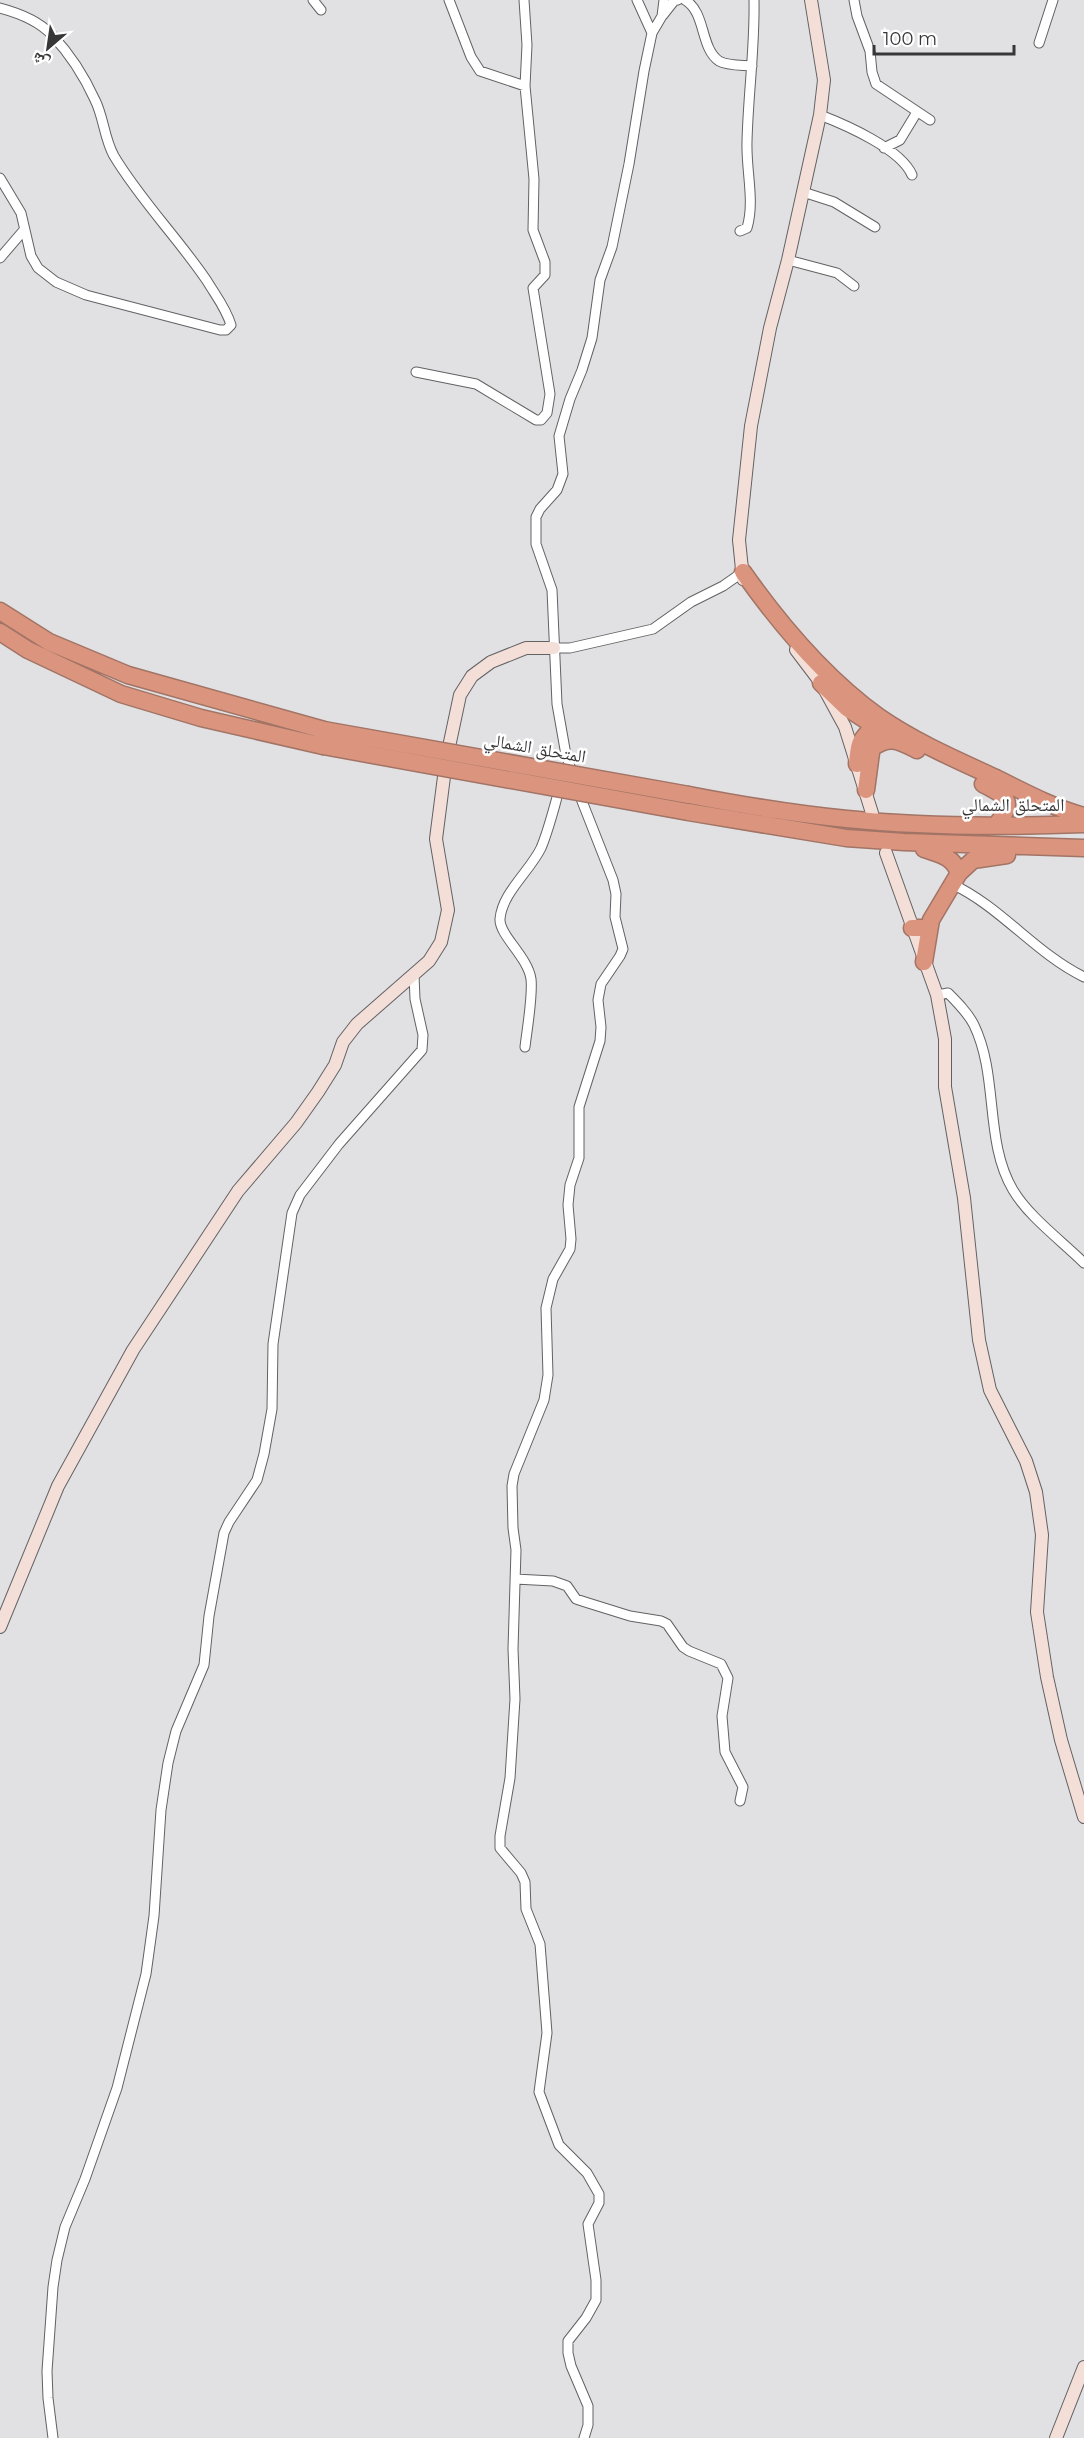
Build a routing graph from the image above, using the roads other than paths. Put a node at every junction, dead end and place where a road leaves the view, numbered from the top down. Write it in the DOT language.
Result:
graph roads {
  1 [pos="313,0"];
  2 [pos="449,0"];
  3 [pos="524,0"];
  4 [pos="637,0"];
  5 [pos="664,0"];
  6 [pos="678,0"];
  7 [pos="685,0"];
  8 [pos="754,0"];
  9 [pos="811,0"];
  10 [pos="854,0"];
  11 [pos="1053,0"];
  12 [pos="0,8"];
  13 [pos="321,10"];
  14 [pos="662,16"];
  15 [pos="652,33"];
  16 [pos="1039,43"];
  17 [pos="752,66"];
  18 [pos="525,86"];
  19 [pos="917,112"];
  20 [pos="820,115"];
  21 [pos="930,120"];
  22 [pos="884,148"];
  23 [pos="912,175"];
  24 [pos="0,178"];
  25 [pos="803,192"];
  26 [pos="875,227"];
  27 [pos="24,230"];
  28 [pos="740,231"];
  29 [pos="0,258"];
  30 [pos="788,260"];
  31 [pos="854,286"];
  32 [pos="416,372"];
  33 [pos="743,572"];
  34 [pos="0,610"];
  35 [pos="0,632"];
  36 [pos="555,648"];
  37 [pos="821,683"];
  38 [pos="875,718"];
  39 [pos="324,738"];
  40 [pos="902,742"];
  41 [pos="872,748"];
  42 [pos="568,762"];
  43 [pos="857,764"];
  44 [pos="866,790"];
  45 [pos="688,804"];
  46 [pos="872,813"];
  47 [pos="1084,816"];
  48 [pos="1084,824"];
  49 [pos="996,825"];
  50 [pos="909,843"];
  51 [pos="1083,848"];
  52 [pos="886,853"];
  53 [pos="955,878"];
  54 [pos="920,928"];
  55 [pos="924,962"];
  56 [pos="414,975"];
  57 [pos="1084,977"];
  58 [pos="937,995"];
  59 [pos="525,1047"];
  60 [pos="1084,1263"];
  61 [pos="515,1579"];
  62 [pos="0,1627"];
  63 [pos="740,1801"];
  64 [pos="1084,1816"];
  65 [pos="1084,2367"];
  66 [pos="52,2438"];
  67 [pos="584,2438"];
  68 [pos="1056,2438"];
  1 -- 13 [label="street"];
  2 -- 18 [label="street"];
  3 -- 18 [label="street"];
  4 -- 15 [label="street"];
  5 -- 14 [label="street"];
  6 -- 14 [label="street"];
  7 -- 17 [label="street"];
  8 -- 17 [label="street"];
  9 -- 20 [label="main road"];
  10 -- 19 [label="street"];
  11 -- 16 [label="street"];
  12 -- 27 [label="street"];
  14 -- 15 [label="street"];
  15 -- 36 [label="street"];
  17 -- 28 [label="street"];
  18 -- 32 [label="street"];
  19 -- 21 [label="street"];
  19 -- 22 [label="street"];
  20 -- 22 [label="street"];
  20 -- 25 [label="main road"];
  22 -- 23 [label="street"];
  24 -- 27 [label="street"];
  25 -- 26 [label="street"];
  25 -- 30 [label="main road"];
  27 -- 29 [label="street"];
  30 -- 31 [label="street"];
  30 -- 33 [label="main road"];
  33 -- 36 [label="street"];
  33 -- 37 [label="main road"];
  33 -- 38 [label="highway"];
  34 -- 39 [label="highway, المتحلق الشمالي"];
  35 -- 39 [label="highway, المتحلق الشمالي"];
  36 -- 42 [label="street"];
  36 -- 56 [label="main road"];
  37 -- 38 [label="highway"];
  37 -- 43 [label="main road"];
  38 -- 40 [label="highway"];
  38 -- 41 [label="highway"];
  38 -- 43 [label="highway"];
  38 -- 47 [label="highway"];
  39 -- 45 [label="highway, المتحلق الشمالي, bridge"];
  40 -- 41 [label="highway"];
  40 -- 49 [label="highway"];
  41 -- 44 [label="highway"];
  42 -- 59 [label="street"];
  42 -- 61 [label="street"];
  43 -- 44 [label="main road"];
  44 -- 46 [label="main road"];
  45 -- 49 [label="highway, المتحلق الشمالي"];
  45 -- 50 [label="highway, المتحلق الشمالي"];
  48 -- 49 [label="highway, المتحلق الشمالي"];
  50 -- 51 [label="highway, المتحلق الشمالي"];
  50 -- 53 [label="highway"];
  51 -- 53 [label="highway"];
  52 -- 54 [label="main road"];
  53 -- 54 [label="highway"];
  53 -- 57 [label="street"];
  54 -- 55 [label="highway"];
  55 -- 58 [label="main road"];
  56 -- 62 [label="main road"];
  56 -- 66 [label="street"];
  58 -- 60 [label="street"];
  58 -- 64 [label="main road"];
  61 -- 63 [label="street"];
  61 -- 67 [label="street"];
  65 -- 68 [label="main road"];
}
